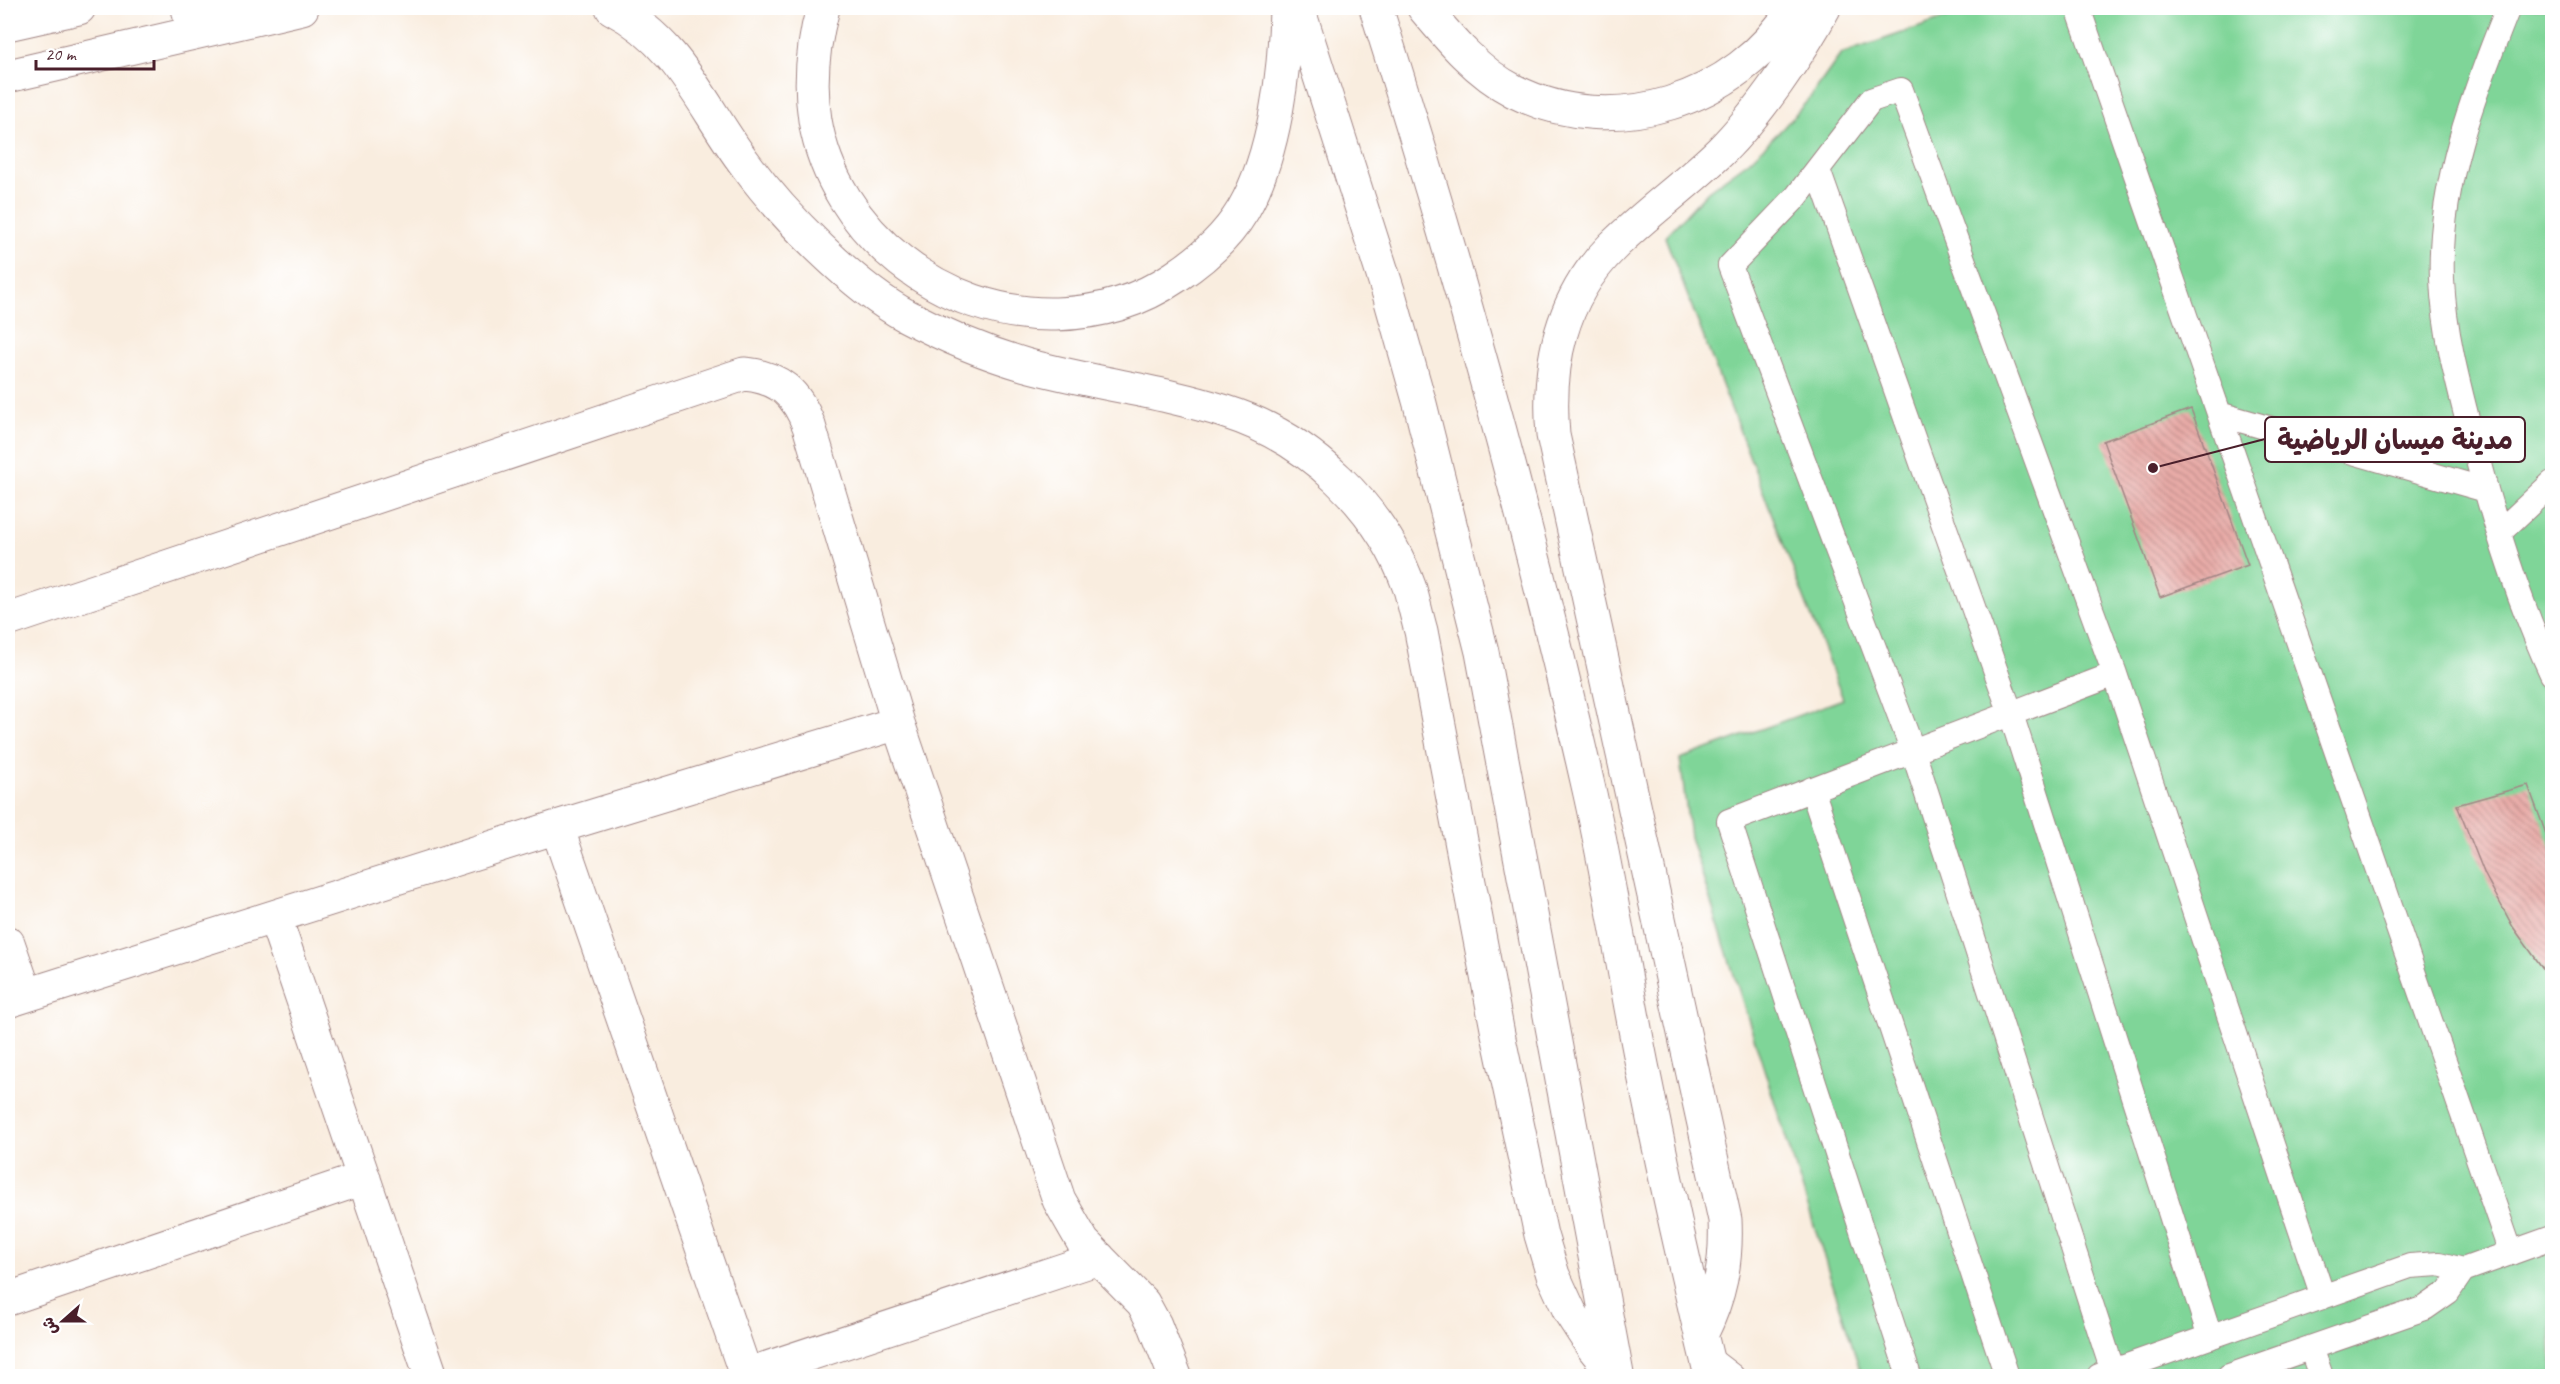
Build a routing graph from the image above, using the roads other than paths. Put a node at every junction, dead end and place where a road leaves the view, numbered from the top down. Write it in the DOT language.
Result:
graph roads {
  1 [pos="79,8"];
  2 [pos="302,8"];
  3 [pos="612,8"];
  4 [pos="1286,8"];
  5 [pos="1298,8"];
  6 [pos="1376,8"];
  7 [pos="1424,8"];
  8 [pos="1794,8"];
  9 [pos="1824,8"];
  10 [pos="2078,8"];
  11 [pos="2508,8"];
  12 [pos="820,18"];
  13 [pos="190,20"];
  14 [pos="8,24"];
  15 [pos="8,76"];
  16 [pos="1818,170"];
  17 [pos="2219,414"];
  18 [pos="2553,483"];
  19 [pos="2486,489"];
  20 [pos="2500,532"];
  21 [pos="8,620"];
  22 [pos="2115,674"];
  23 [pos="2553,674"];
  24 [pos="2011,714"];
  25 [pos="898,723"];
  26 [pos="1913,751"];
  27 [pos="1812,789"];
  28 [pos="557,826"];
  29 [pos="275,918"];
  30 [pos="8,943"];
  31 [pos="17,998"];
  32 [pos="364,1178"];
  33 [pos="2553,1238"];
  34 [pos="2511,1253"];
  35 [pos="1099,1258"];
  36 [pos="2463,1270"];
  37 [pos="2323,1297"];
  38 [pos="8,1299"];
  39 [pos="2210,1337"];
  40 [pos="2310,1348"];
  41 [pos="1706,1356"];
  42 [pos="2106,1374"];
  43 [pos="744,1376"];
  44 [pos="432,1377"];
  45 [pos="1175,1377"];
  46 [pos="1616,1377"];
  47 [pos="1732,1377"];
  48 [pos="1909,1377"];
  49 [pos="2007,1377"];
  50 [pos="2229,1377"];
  51 [pos="2320,1377"];
  1 -- 14 [label="main road"];
  2 -- 13 [label="main road"];
  3 -- 46 [label="main road"];
  4 -- 12 [label="main road"];
  5 -- 46 [label="main road"];
  6 -- 41 [label="main road"];
  7 -- 8 [label="main road"];
  9 -- 41 [label="main road"];
  10 -- 17 [label="lane"];
  11 -- 19 [label="lane"];
  13 -- 15 [label="main road"];
  16 -- 22 [label="lane"];
  16 -- 24 [label="lane"];
  16 -- 26 [label="lane"];
  17 -- 19 [label="lane"];
  17 -- 34 [label="lane"];
  18 -- 20 [label="lane"];
  19 -- 20 [label="lane"];
  20 -- 23 [label="lane"];
  21 -- 25 [label="main road"];
  22 -- 24 [label="lane"];
  22 -- 37 [label="lane"];
  24 -- 26 [label="lane"];
  24 -- 39 [label="lane"];
  25 -- 28 [label="main road"];
  25 -- 35 [label="main road"];
  26 -- 27 [label="lane"];
  26 -- 42 [label="lane"];
  27 -- 48 [label="lane"];
  27 -- 49 [label="lane"];
  28 -- 29 [label="main road"];
  28 -- 43 [label="main road"];
  29 -- 31 [label="main road"];
  29 -- 32 [label="main road"];
  30 -- 31 [label="main road"];
  32 -- 38 [label="main road"];
  32 -- 44 [label="main road"];
  33 -- 34 [label="lane"];
  34 -- 36 [label="lane"];
  35 -- 43 [label="main road"];
  35 -- 45 [label="main road"];
  36 -- 37 [label="lane"];
  36 -- 40 [label="lane"];
  37 -- 39 [label="lane"];
  39 -- 42 [label="lane"];
  40 -- 50 [label="lane"];
  40 -- 51 [label="lane"];
  41 -- 47 [label="lane"];
}
